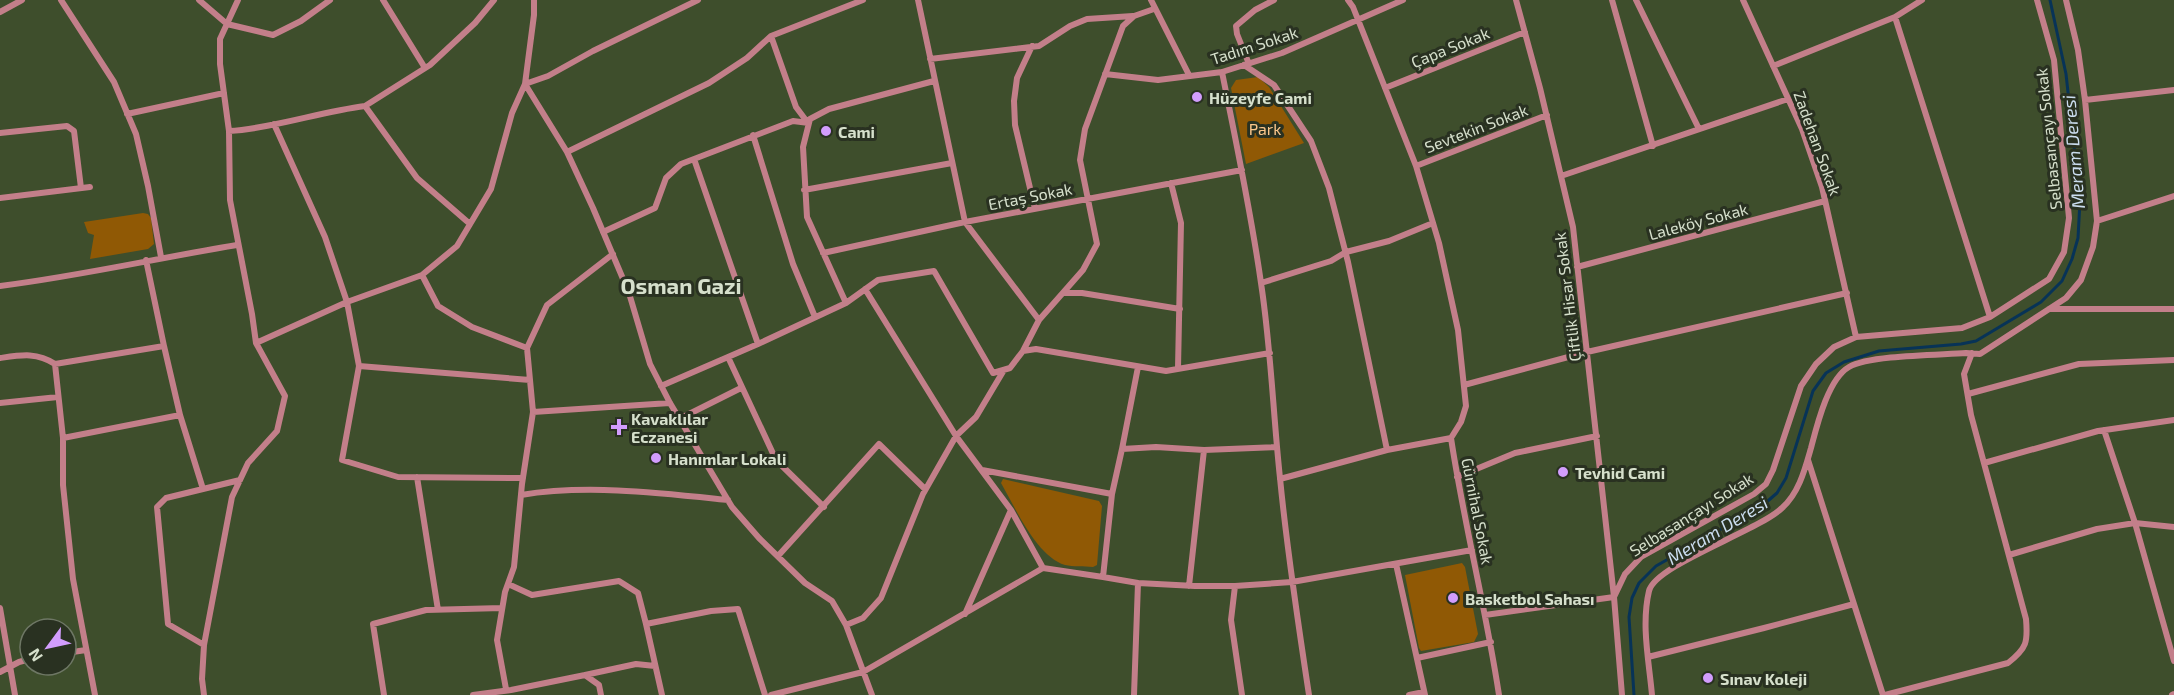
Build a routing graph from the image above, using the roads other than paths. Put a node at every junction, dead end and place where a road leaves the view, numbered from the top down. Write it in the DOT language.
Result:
graph roads {
  1 [pos="22,0"];
  2 [pos="61,0"];
  3 [pos="199,0"];
  4 [pos="238,0"];
  5 [pos="330,0"];
  6 [pos="383,0"];
  7 [pos="494,0"];
  8 [pos="534,0"];
  9 [pos="698,0"];
  10 [pos="863,0"];
  11 [pos="918,0"];
  12 [pos="1151,0"];
  13 [pos="1274,0"];
  14 [pos="1348,0"];
  15 [pos="1403,0"];
  16 [pos="1516,0"];
  17 [pos="1612,0"];
  18 [pos="1636,0"];
  19 [pos="1743,0"];
  20 [pos="1922,0"];
  21 [pos="2037,0"];
  22 [pos="2066,0"];
  23 [pos="1155,9"];
  24 [pos="0,12"];
  25 [pos="1134,16"];
  26 [pos="1895,17"];
  27 [pos="1359,20"];
  28 [pos="227,24"];
  29 [pos="1525,32"];
  30 [pos="771,36"];
  31 [pos="1032,46"];
  32 [pos="930,59"];
  33 [pos="1247,64"];
  34 [pos="1773,66"];
  35 [pos="425,68"];
  36 [pos="1222,72"];
  37 [pos="1105,74"];
  38 [pos="1189,75"];
  39 [pos="934,81"];
  40 [pos="525,84"];
  41 [pos="1385,88"];
  42 [pos="2174,90"];
  43 [pos="224,93"];
  44 [pos="1788,99"];
  45 [pos="2085,99"];
  46 [pos="365,106"];
  47 [pos="127,114"];
  48 [pos="1546,115"];
  49 [pos="809,123"];
  50 [pos="274,124"];
  51 [pos="1700,129"];
  52 [pos="229,131"];
  53 [pos="0,133"];
  54 [pos="753,135"];
  55 [pos="1653,146"];
  56 [pos="567,152"];
  57 [pos="694,159"];
  58 [pos="952,163"];
  59 [pos="1416,166"];
  60 [pos="1242,170"];
  61 [pos="1561,176"];
  62 [pos="1171,183"];
  63 [pos="90,187"];
  64 [pos="81,188"];
  65 [pos="804,190"];
  66 [pos="2174,196"];
  67 [pos="0,198"];
  68 [pos="1089,199"];
  69 [pos="1826,201"];
  70 [pos="1035,209"];
  71 [pos="2097,221"];
  72 [pos="965,222"];
  73 [pos="1433,223"];
  74 [pos="470,224"];
  75 [pos="603,232"];
  76 [pos="237,245"];
  77 [pos="1346,252"];
  78 [pos="823,253"];
  79 [pos="613,254"];
  80 [pos="161,257"];
  81 [pos="146,260"];
  82 [pos="1577,267"];
  83 [pos="422,275"];
  84 [pos="1261,283"];
  85 [pos="0,286"];
  86 [pos="865,289"];
  87 [pos="1063,293"];
  88 [pos="1847,293"];
  89 [pos="346,302"];
  90 [pos="846,303"];
  91 [pos="1180,309"];
  92 [pos="2049,309"];
  93 [pos="2174,309"];
  94 [pos="815,317"];
  95 [pos="1990,317"];
  96 [pos="1039,320"];
  97 [pos="1856,337"];
  98 [pos="256,343"];
  99 [pos="758,344"];
  100 [pos="164,345"];
  101 [pos="527,348"];
  102 [pos="1023,351"];
  103 [pos="1587,352"];
  104 [pos="1270,353"];
  105 [pos="1972,353"];
  106 [pos="728,357"];
  107 [pos="0,358"];
  108 [pos="2174,360"];
  109 [pos="55,364"];
  110 [pos="359,366"];
  111 [pos="1138,367"];
  112 [pos="1178,368"];
  113 [pos="1004,370"];
  114 [pos="530,380"];
  115 [pos="1464,385"];
  116 [pos="661,386"];
  117 [pos="741,388"];
  118 [pos="1968,394"];
  119 [pos="58,397"];
  120 [pos="0,403"];
  121 [pos="670,403"];
  122 [pos="532,412"];
  123 [pos="180,415"];
  124 [pos="679,419"];
  125 [pos="2174,420"];
  126 [pos="2104,430"];
  127 [pos="956,436"];
  128 [pos="1597,436"];
  129 [pos="63,438"];
  130 [pos="1451,438"];
  131 [pos="1277,447"];
  132 [pos="1122,449"];
  133 [pos="1204,450"];
  134 [pos="1387,450"];
  135 [pos="1808,460"];
  136 [pos="1984,463"];
  137 [pos="982,470"];
  138 [pos="417,477"];
  139 [pos="1457,477"];
  140 [pos="523,478"];
  141 [pos="1280,479"];
  142 [pos="240,480"];
  143 [pos="203,489"];
  144 [pos="925,489"];
  145 [pos="1112,494"];
  146 [pos="521,495"];
  147 [pos="728,500"];
  148 [pos="824,507"];
  149 [pos="1011,510"];
  150 [pos="2135,523"];
  151 [pos="2174,527"];
  152 [pos="1472,550"];
  153 [pos="2009,555"];
  154 [pos="778,556"];
  155 [pos="1396,564"];
  156 [pos="1043,568"];
  157 [pos="1103,578"];
  158 [pos="1292,582"];
  159 [pos="1138,583"];
  160 [pos="508,584"];
  161 [pos="1189,586"];
  162 [pos="1235,586"];
  163 [pos="1614,597"];
  164 [pos="1854,604"];
  165 [pos="0,608"];
  166 [pos="502,608"];
  167 [pos="438,610"];
  168 [pos="965,614"];
  169 [pos="1485,615"];
  170 [pos="646,624"];
  171 [pos="846,625"];
  172 [pos="1491,642"];
  173 [pos="204,645"];
  174 [pos="86,650"];
  175 [pos="78,651"];
  176 [pos="1648,657"];
  177 [pos="1418,658"];
  178 [pos="2174,661"];
  179 [pos="18,663"];
  180 [pos="10,666"];
  181 [pos="656,666"];
  182 [pos="0,672"];
  183 [pos="863,672"];
  184 [pos="585,675"];
  185 [pos="502,692"];
  186 [pos="1424,693"];
  187 [pos="15,695"];
  188 [pos="95,695"];
  189 [pos="204,695"];
  190 [pos="384,695"];
  191 [pos="474,695"];
  192 [pos="601,695"];
  193 [pos="662,695"];
  194 [pos="765,695"];
  195 [pos="771,695"];
  196 [pos="872,695"];
  197 [pos="1134,695"];
  198 [pos="1242,695"];
  199 [pos="1309,695"];
  200 [pos="1409,695"];
  201 [pos="1499,695"];
  202 [pos="1622,695"];
  203 [pos="1652,695"];
  204 [pos="1884,695"];
  1 -- 24 [label="street"];
  2 -- 47 [label="street"];
  3 -- 28 [label="street"];
  4 -- 28 [label="street"];
  5 -- 28 [label="street"];
  6 -- 35 [label="street"];
  7 -- 35 [label="street"];
  8 -- 40 [label="street"];
  9 -- 40 [label="street"];
  10 -- 30 [label="street"];
  11 -- 32 [label="street"];
  12 -- 23 [label="street"];
  13 -- 33 [label="street"];
  14 -- 27 [label="street"];
  15 -- 27 [label="street, Tadım Sokak"];
  16 -- 29 [label="street, Çiftlik Hisar Sokak"];
  17 -- 55 [label="street"];
  18 -- 51 [label="street"];
  19 -- 34 [label="street, Zadehan Sokak"];
  20 -- 26 [label="street"];
  21 -- 95 [label="street, Selbasançayı Sokak"];
  22 -- 45 [label="street"];
  23 -- 25 [label="street"];
  23 -- 38 [label="street"];
  25 -- 31 [label="street"];
  25 -- 37 [label="street"];
  26 -- 34 [label="street"];
  26 -- 95 [label="street"];
  27 -- 33 [label="street, Tadım Sokak"];
  27 -- 41 [label="street"];
  28 -- 43 [label="street"];
  29 -- 41 [label="street, Çapa Sokak"];
  29 -- 48 [label="street, Çiftlik Hisar Sokak"];
  30 -- 49 [label="street"];
  30 -- 56 [label="street"];
  31 -- 32 [label="street"];
  31 -- 70 [label="street"];
  32 -- 39 [label="street"];
  33 -- 36 [label="street, Tadım Sokak"];
  33 -- 77 [label="street"];
  34 -- 44 [label="street, Zadehan Sokak"];
  35 -- 46 [label="street"];
  36 -- 38 [label="street, Tadım Sokak"];
  36 -- 60 [label="street"];
  37 -- 38 [label="street, Tadım Sokak"];
  37 -- 68 [label="street"];
  39 -- 49 [label="street"];
  39 -- 58 [label="street"];
  40 -- 56 [label="street"];
  40 -- 74 [label="street"];
  41 -- 59 [label="street"];
  42 -- 45 [label="street"];
  43 -- 47 [label="street"];
  43 -- 52 [label="street"];
  44 -- 51 [label="street"];
  44 -- 69 [label="street, Zadehan Sokak"];
  45 -- 71 [label="street"];
  46 -- 50 [label="street"];
  46 -- 74 [label="street"];
  47 -- 80 [label="street"];
  48 -- 59 [label="street, Sevtekin Sokak"];
  48 -- 61 [label="street, Çiftlik Hisar Sokak"];
  49 -- 54 [label="street"];
  49 -- 65 [label="street"];
  50 -- 52 [label="street"];
  50 -- 89 [label="street"];
  51 -- 55 [label="street"];
  52 -- 76 [label="street"];
  53 -- 64 [label="street"];
  54 -- 57 [label="street"];
  54 -- 94 [label="street"];
  55 -- 61 [label="street"];
  56 -- 75 [label="street"];
  57 -- 75 [label="street"];
  57 -- 99 [label="street"];
  58 -- 65 [label="street"];
  58 -- 72 [label="street"];
  59 -- 73 [label="street"];
  60 -- 62 [label="street, Ertaş Sokak"];
  60 -- 84 [label="street"];
  61 -- 82 [label="street, Çiftlik Hisar Sokak"];
  62 -- 68 [label="street, Ertaş Sokak"];
  62 -- 91 [label="street"];
  63 -- 64 [label="street"];
  64 -- 67 [label="street"];
  65 -- 78 [label="street"];
  66 -- 71 [label="street"];
  68 -- 70 [label="street, Ertaş Sokak"];
  68 -- 87 [label="street"];
  69 -- 82 [label="street, Laleköy Sokak"];
  69 -- 88 [label="street, Zadehan Sokak"];
  70 -- 72 [label="street, Ertaş Sokak"];
  71 -- 92 [label="street"];
  72 -- 78 [label="street, Ertaş Sokak"];
  72 -- 96 [label="street"];
  73 -- 77 [label="street"];
  73 -- 115 [label="street"];
  74 -- 83 [label="street"];
  75 -- 79 [label="street"];
  76 -- 80 [label="street"];
  76 -- 98 [label="street"];
  77 -- 84 [label="street"];
  77 -- 134 [label="street"];
  78 -- 90 [label="street"];
  79 -- 101 [label="street"];
  79 -- 116 [label="street"];
  80 -- 81 [label="street"];
  81 -- 85 [label="street"];
  81 -- 100 [label="street"];
  82 -- 103 [label="street, Çiftlik Hisar Sokak"];
  83 -- 89 [label="street"];
  83 -- 101 [label="street"];
  84 -- 104 [label="street"];
  86 -- 90 [label="street"];
  86 -- 113 [label="street"];
  86 -- 127 [label="street"];
  87 -- 91 [label="street"];
  87 -- 96 [label="street"];
  88 -- 97 [label="street, Zadehan Sokak"];
  88 -- 103 [label="street"];
  89 -- 98 [label="street"];
  89 -- 110 [label="street"];
  90 -- 94 [label="street"];
  91 -- 112 [label="street"];
  92 -- 93 [label="street"];
  92 -- 105 [label="street"];
  94 -- 99 [label="street"];
  95 -- 97 [label="street, Selbasançayı Sokak"];
  96 -- 102 [label="street"];
  97 -- 163 [label="street, Selbasançayı Sokak"];
  98 -- 142 [label="street"];
  99 -- 106 [label="street"];
  100 -- 109 [label="street"];
  100 -- 123 [label="street"];
  101 -- 114 [label="street"];
  102 -- 111 [label="street"];
  102 -- 113 [label="street"];
  103 -- 115 [label="street"];
  103 -- 128 [label="street, Çiftlik Hisar Sokak"];
  104 -- 112 [label="street"];
  104 -- 131 [label="street"];
  105 -- 118 [label="street"];
  105 -- 135 [label="street"];
  106 -- 116 [label="street"];
  106 -- 117 [label="street"];
  107 -- 109 [label="street"];
  108 -- 118 [label="street"];
  109 -- 119 [label="street"];
  110 -- 114 [label="street"];
  110 -- 138 [label="street"];
  111 -- 112 [label="street"];
  111 -- 132 [label="street"];
  113 -- 127 [label="street"];
  114 -- 122 [label="street"];
  115 -- 130 [label="street"];
  116 -- 121 [label="street"];
  117 -- 124 [label="street"];
  117 -- 148 [label="street"];
  118 -- 136 [label="street"];
  119 -- 120 [label="street"];
  119 -- 129 [label="street"];
  121 -- 122 [label="street"];
  121 -- 124 [label="street"];
  122 -- 140 [label="street"];
  123 -- 129 [label="street"];
  123 -- 143 [label="street"];
  124 -- 147 [label="street"];
  125 -- 126 [label="street"];
  126 -- 136 [label="street"];
  126 -- 150 [label="street"];
  127 -- 137 [label="street"];
  127 -- 144 [label="street"];
  128 -- 139 [label="street"];
  128 -- 163 [label="street, Çiftlik Hisar Sokak"];
  129 -- 174 [label="street"];
  130 -- 134 [label="street"];
  130 -- 139 [label="street, Gürnihal Sokak"];
  131 -- 133 [label="street"];
  131 -- 141 [label="street"];
  132 -- 133 [label="street"];
  132 -- 145 [label="street"];
  133 -- 161 [label="street"];
  134 -- 141 [label="street"];
  135 -- 164 [label="street"];
  135 -- 176 [label="street"];
  136 -- 153 [label="street"];
  137 -- 145 [label="street"];
  137 -- 149 [label="street"];
  138 -- 140 [label="street"];
  138 -- 167 [label="street"];
  139 -- 152 [label="street, Gürnihal Sokak"];
  140 -- 146 [label="street"];
  141 -- 158 [label="street"];
  142 -- 143 [label="street"];
  142 -- 173 [label="street"];
  143 -- 173 [label="street"];
  144 -- 148 [label="street"];
  144 -- 171 [label="street"];
  145 -- 157 [label="street"];
  146 -- 147 [label="street"];
  146 -- 160 [label="street"];
  147 -- 154 [label="street"];
  148 -- 154 [label="street"];
  149 -- 156 [label="street"];
  149 -- 168 [label="street"];
  150 -- 151 [label="street"];
  150 -- 153 [label="street"];
  150 -- 178 [label="street"];
  152 -- 155 [label="street"];
  152 -- 169 [label="street, Gürnihal Sokak"];
  153 -- 204 [label="street"];
  154 -- 171 [label="street"];
  155 -- 158 [label="street"];
  155 -- 177 [label="street"];
  156 -- 157 [label="street"];
  156 -- 168 [label="street"];
  157 -- 159 [label="street"];
  158 -- 162 [label="street"];
  158 -- 199 [label="street"];
  159 -- 161 [label="street"];
  159 -- 197 [label="street"];
  160 -- 166 [label="street"];
  160 -- 170 [label="street"];
  161 -- 162 [label="street"];
  162 -- 198 [label="street"];
  163 -- 169 [label="street"];
  163 -- 202 [label="street"];
  164 -- 176 [label="street"];
  164 -- 204 [label="street"];
  165 -- 180 [label="street"];
  166 -- 167 [label="street"];
  166 -- 185 [label="street"];
  167 -- 190 [label="street"];
  168 -- 183 [label="street"];
  169 -- 172 [label="street, Gürnihal Sokak"];
  170 -- 181 [label="street"];
  170 -- 194 [label="street"];
  171 -- 183 [label="street"];
  172 -- 177 [label="street"];
  172 -- 201 [label="street, Gürnihal Sokak"];
  173 -- 189 [label="street"];
  174 -- 175 [label="street"];
  174 -- 188 [label="street"];
  176 -- 203 [label="street"];
  177 -- 186 [label="street"];
  179 -- 180 [label="street"];
  180 -- 182 [label="street"];
  180 -- 187 [label="street"];
  181 -- 184 [label="street"];
  181 -- 193 [label="street"];
  183 -- 195 [label="street"];
  183 -- 196 [label="street"];
  184 -- 185 [label="street"];
  184 -- 192 [label="street"];
  185 -- 191 [label="street"];
  186 -- 200 [label="street"];
}
